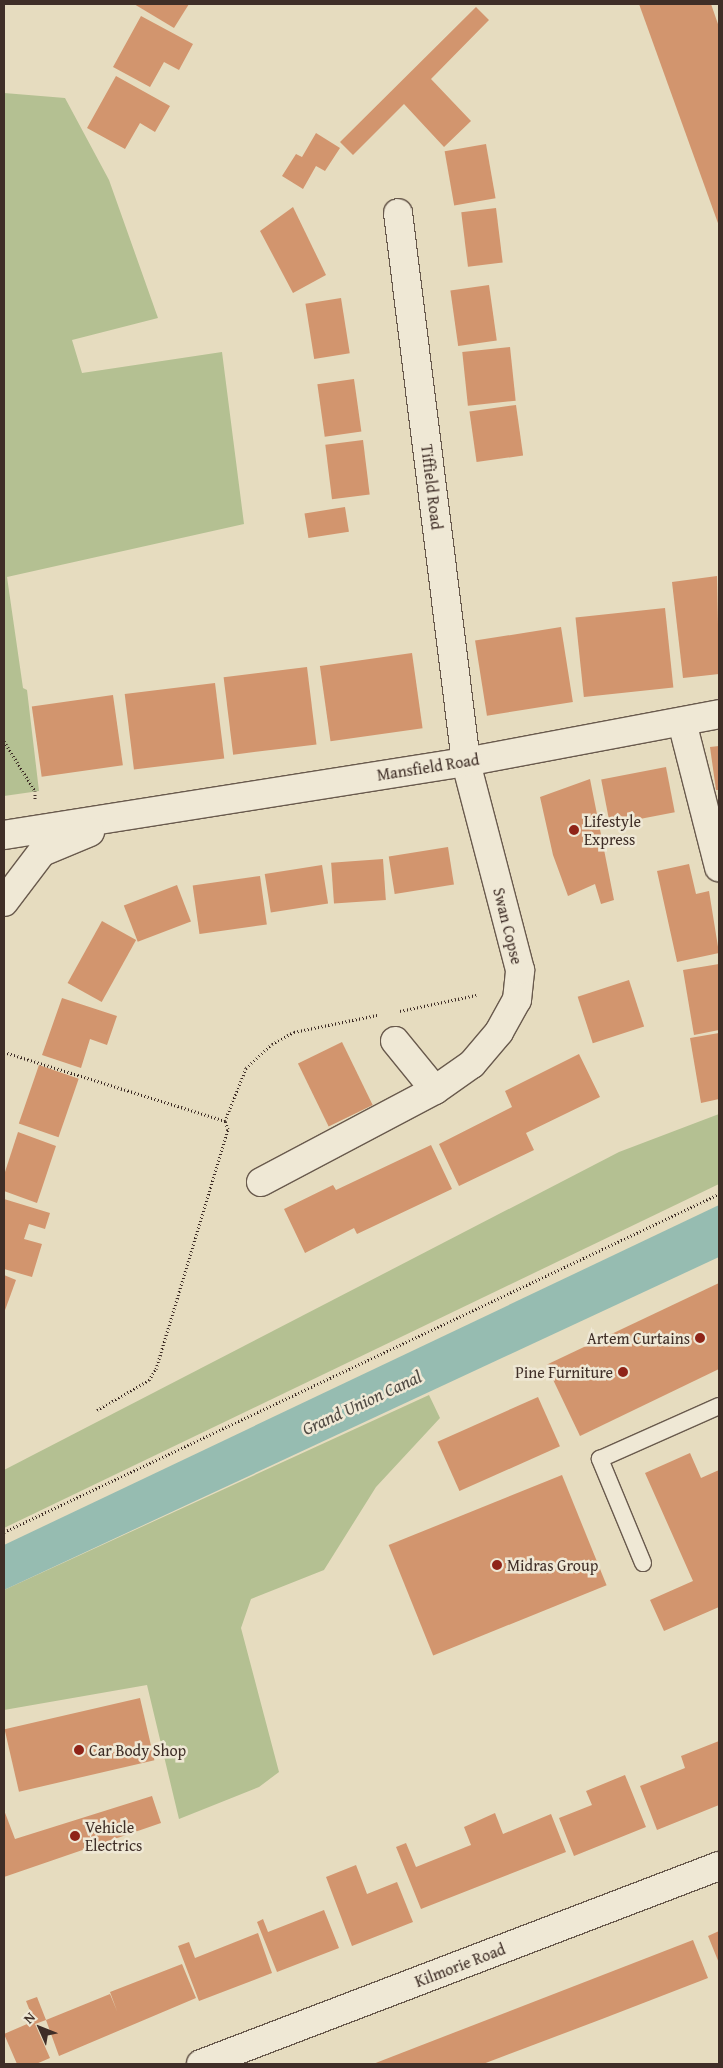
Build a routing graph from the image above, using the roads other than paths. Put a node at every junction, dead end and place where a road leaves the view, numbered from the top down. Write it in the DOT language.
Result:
graph roads {
  1 [pos="398,213"];
  2 [pos="719,714"];
  3 [pos="682,722"];
  4 [pos="466,762"];
  5 [pos="135,813"];
  6 [pos="4,835"];
  7 [pos="719,868"];
  8 [pos="4,902"];
  9 [pos="395,1041"];
  10 [pos="435,1090"];
  11 [pos="261,1182"];
  12 [pos="719,1406"];
  13 [pos="643,1563"];
  14 [pos="719,1866"];
  15 [pos="201,2064"];
  1 -- 4 [label="street, Tiffield Road"];
  2 -- 3 [label="street, Mansfield Road"];
  3 -- 4 [label="street, Mansfield Road"];
  3 -- 7 [label="street"];
  4 -- 5 [label="street, Mansfield Road"];
  4 -- 10 [label="street, Swan Copse"];
  5 -- 6 [label="street, Mansfield Road"];
  5 -- 8 [label="street, Mansfield Road"];
  9 -- 10 [label="street"];
  10 -- 11 [label="street, Swan Copse"];
  12 -- 13 [label="lane"];
  14 -- 15 [label="street, Kilmorie Road"];
}
